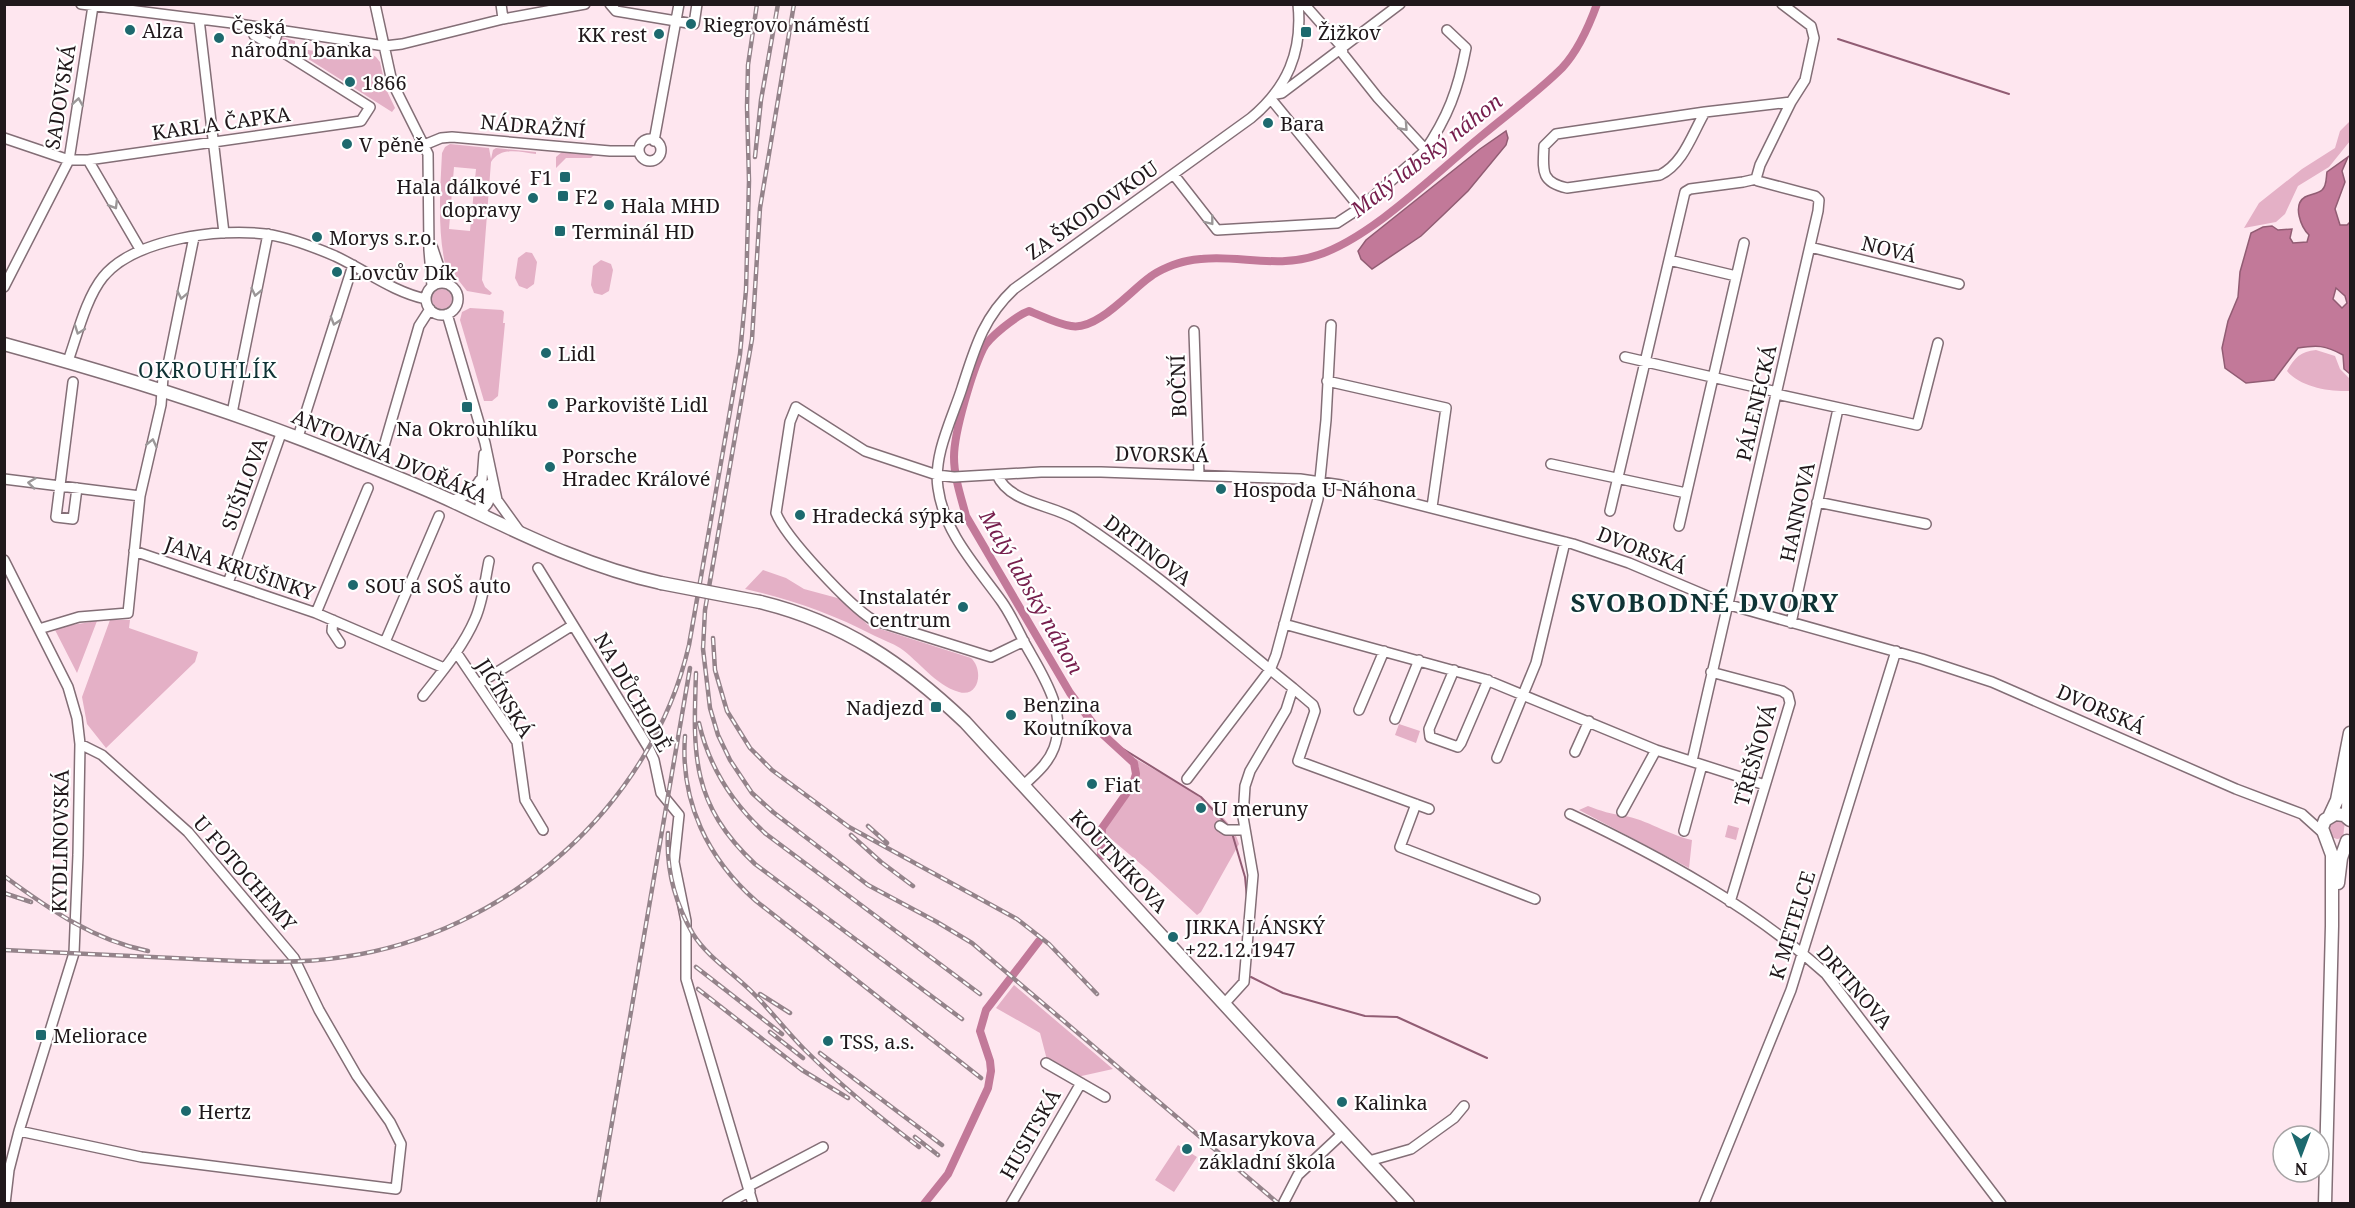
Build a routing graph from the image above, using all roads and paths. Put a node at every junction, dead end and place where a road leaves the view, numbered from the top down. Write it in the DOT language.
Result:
graph roads {
  1 [pos="81,4"];
  2 [pos="375,4"];
  3 [pos="501,4"];
  4 [pos="585,4"];
  5 [pos="610,4"];
  6 [pos="679,4"];
  7 [pos="697,4"];
  8 [pos="1298,4"];
  9 [pos="1304,4"];
  10 [pos="1400,4"];
  11 [pos="1782,4"];
  12 [pos="93,6"];
  13 [pos="199,19"];
  14 [pos="503,19"];
  15 [pos="677,21"];
  16 [pos="251,26"];
  17 [pos="1447,30"];
  18 [pos="278,31"];
  19 [pos="273,46"];
  20 [pos="384,46"];
  21 [pos="1342,47"];
  22 [pos="1274,97"];
  23 [pos="1791,102"];
  24 [pos="1706,112"];
  25 [pos="4,138"];
  26 [pos="654,141"];
  27 [pos="215,142"];
  28 [pos="424,145"];
  29 [pos="639,151"];
  30 [pos="1424,152"];
  31 [pos="69,160"];
  32 [pos="88,160"];
  33 [pos="1174,175"];
  34 [pos="1756,179"];
  35 [pos="1360,208"];
  36 [pos="224,232"];
  37 [pos="268,234"];
  38 [pos="429,235"];
  39 [pos="194,237"];
  40 [pos="1744,243"];
  41 [pos="1810,247"];
  42 [pos="140,249"];
  43 [pos="1669,260"];
  44 [pos="352,265"];
  45 [pos="1736,276"];
  46 [pos="446,283"];
  47 [pos="1959,284"];
  48 [pos="432,286"];
  49 [pos="4,287"];
  50 [pos="426,299"];
  51 [pos="429,309"];
  52 [pos="447,314"];
  53 [pos="1331,326"];
  54 [pos="1194,331"];
  55 [pos="1938,343"];
  56 [pos="4,344"];
  57 [pos="1625,357"];
  58 [pos="68,361"];
  59 [pos="1645,362"];
  60 [pos="1712,377"];
  61 [pos="1327,381"];
  62 [pos="73,382"];
  63 [pos="162,390"];
  64 [pos="1776,393"];
  65 [pos="1838,409"];
  66 [pos="232,413"];
  67 [pos="282,431"];
  68 [pos="297,437"];
  69 [pos="381,453"];
  70 [pos="1564,455"];
  71 [pos="1551,464"];
  72 [pos="1561,466"];
  73 [pos="487,472"];
  74 [pos="937,475"];
  75 [pos="997,475"];
  76 [pos="1199,475"];
  77 [pos="4,479"];
  78 [pos="1618,479"];
  79 [pos="1320,482"];
  80 [pos="59,486"];
  81 [pos="77,488"];
  82 [pos="368,488"];
  83 [pos="1686,494"];
  84 [pos="140,496"];
  85 [pos="451,501"];
  86 [pos="1817,502"];
  87 [pos="1432,507"];
  88 [pos="1610,511"];
  89 [pos="481,513"];
  90 [pos="439,516"];
  91 [pos="1926,524"];
  92 [pos="1679,526"];
  93 [pos="521,534"];
  94 [pos="1565,542"];
  95 [pos="135,551"];
  96 [pos="4,560"];
  97 [pos="489,561"];
  98 [pos="538,568"];
  99 [pos="228,583"];
  100 [pos="760,602"];
  101 [pos="1726,604"];
  102 [pos="316,613"];
  103 [pos="333,620"];
  104 [pos="1791,623"];
  105 [pos="1284,624"];
  106 [pos="573,625"];
  107 [pos="39,628"];
  108 [pos="1024,641"];
  109 [pos="385,642"];
  110 [pos="340,643"];
  111 [pos="1384,651"];
  112 [pos="1896,651"];
  113 [pos="456,652"];
  114 [pos="1419,660"];
  115 [pos="444,668"];
  116 [pos="1270,670"];
  117 [pos="1454,670"];
  118 [pos="1711,672"];
  119 [pos="1488,680"];
  120 [pos="478,684"];
  121 [pos="1293,688"];
  122 [pos="1524,694"];
  123 [pos="423,696"];
  124 [pos="1359,710"];
  125 [pos="1395,719"];
  126 [pos="1589,721"];
  127 [pos="2350,733"];
  128 [pos="2350,742"];
  129 [pos="80,744"];
  130 [pos="1656,750"];
  131 [pos="1575,752"];
  132 [pos="1497,758"];
  133 [pos="1692,761"];
  134 [pos="1702,765"];
  135 [pos="1187,779"];
  136 [pos="1765,785"];
  137 [pos="1023,786"];
  138 [pos="1416,804"];
  139 [pos="1429,809"];
  140 [pos="1622,812"];
  141 [pos="1570,814"];
  142 [pos="2302,814"];
  143 [pos="2329,816"];
  144 [pos="2350,820"];
  145 [pos="1220,826"];
  146 [pos="543,830"];
  147 [pos="1244,830"];
  148 [pos="1684,831"];
  149 [pos="2325,836"];
  150 [pos="2349,839"];
  151 [pos="1535,899"];
  152 [pos="1730,902"];
  153 [pos="2332,926"];
  154 [pos="1803,953"];
  155 [pos="1224,1004"];
  156 [pos="1046,1063"];
  157 [pos="1081,1083"];
  158 [pos="1105,1097"];
  159 [pos="1464,1106"];
  160 [pos="19,1131"];
  161 [pos="1343,1133"];
  162 [pos="823,1146"];
  163 [pos="1369,1161"];
  164 [pos="750,1189"];
  165 [pos="5,1203"];
  166 [pos="727,1203"];
  167 [pos="753,1203"];
  168 [pos="1011,1203"];
  169 [pos="1283,1203"];
  170 [pos="1408,1203"];
  171 [pos="1704,1203"];
  172 [pos="2001,1203"];
  173 [pos="2325,1203"];
  1 -- 12 [label="street"];
  2 -- 20 [label="street"];
  3 -- 14 [label="street"];
  4 -- 14 [label="street"];
  5 -- 15 [label="street"];
  6 -- 15 [label="street"];
  7 -- 15 [label="street"];
  8 -- 22 [label="street, ZA ŠKODOVKOU"];
  9 -- 21 [label="street"];
  10 -- 21 [label="street"];
  11 -- 23 [label="street"];
  12 -- 13 [label="street"];
  31 -- 12 [label="street, SADOVSKÁ, one-way"];
  13 -- 16 [label="street"];
  13 -- 27 [label="street"];
  14 -- 20 [label="street"];
  15 -- 26 [label="street"];
  16 -- 18 [label="street"];
  16 -- 19 [label="street"];
  17 -- 30 [label="street"];
  18 -- 19 [label="street"];
  18 -- 20 [label="street"];
  19 -- 27 [label="street, KARLA ČAPKA"];
  20 -- 28 [label="street"];
  21 -- 22 [label="street"];
  21 -- 30 [label="street, one-way"];
  22 -- 33 [label="street, ZA ŠKODOVKOU"];
  22 -- 35 [label="street"];
  23 -- 24 [label="street"];
  23 -- 34 [label="street"];
  24 -- 24 [label="street"];
  25 -- 31 [label="street, KARLA ČAPKA"];
  26 -- 29 [label="street"];
  26 -- 29 [label="street, NÁDRAŽNÍ"];
  27 -- 32 [label="street, KARLA ČAPKA"];
  27 -- 36 [label="street"];
  28 -- 29 [label="street, NÁDRAŽNÍ"];
  28 -- 38 [label="street"];
  30 -- 35 [label="street"];
  31 -- 32 [label="street, KARLA ČAPKA"];
  31 -- 49 [label="street, SADOVSKÁ"];
  32 -- 42 [label="street, one-way"];
  33 -- 35 [label="street, one-way"];
  33 -- 74 [label="street, ZA ŠKODOVKOU"];
  34 -- 41 [label="street, PÁLENECKÁ"];
  34 -- 43 [label="street"];
  36 -- 37 [label="street"];
  36 -- 39 [label="street"];
  37 -- 44 [label="street"];
  37 -- 66 [label="street, one-way"];
  38 -- 46 [label="street"];
  38 -- 48 [label="street"];
  39 -- 42 [label="street"];
  39 -- 63 [label="street, one-way"];
  40 -- 45 [label="street"];
  41 -- 47 [label="street, NOVÁ"];
  41 -- 64 [label="street, PÁLENECKÁ"];
  42 -- 58 [label="street, one-way"];
  43 -- 45 [label="street"];
  43 -- 59 [label="street"];
  44 -- 50 [label="street"];
  44 -- 68 [label="street, one-way"];
  45 -- 60 [label="street"];
  46 -- 48 [label="street"];
  46 -- 52 [label="street"];
  48 -- 50 [label="street"];
  50 -- 51 [label="street"];
  51 -- 52 [label="street"];
  51 -- 69 [label="street"];
  52 -- 73 [label="street"];
  53 -- 61 [label="street"];
  54 -- 76 [label="street, BOČNÍ"];
  55 -- 65 [label="street"];
  56 -- 58 [label="main road, ANTONÍNA DVOŘÁKA"];
  57 -- 59 [label="street"];
  58 -- 63 [label="main road, ANTONÍNA DVOŘÁKA"];
  59 -- 60 [label="street"];
  59 -- 78 [label="street"];
  60 -- 64 [label="street"];
  60 -- 83 [label="street"];
  61 -- 79 [label="street"];
  61 -- 87 [label="street"];
  62 -- 80 [label="street"];
  63 -- 66 [label="main road, ANTONÍNA DVOŘÁKA"];
  84 -- 63 [label="street, one-way"];
  64 -- 65 [label="street"];
  64 -- 101 [label="street, PÁLENECKÁ"];
  65 -- 86 [label="street, HANNOVA"];
  66 -- 67 [label="main road, ANTONÍNA DVOŘÁKA"];
  67 -- 68 [label="main road, ANTONÍNA DVOŘÁKA"];
  67 -- 99 [label="street, SUŠILOVA"];
  68 -- 85 [label="main road, ANTONÍNA DVOŘÁKA"];
  70 -- 72 [label="street"];
  71 -- 72 [label="street"];
  72 -- 78 [label="street"];
  73 -- 85 [label="street"];
  73 -- 89 [label="street"];
  73 -- 93 [label="street"];
  74 -- 75 [label="street, DVORSKÁ"];
  74 -- 108 [label="street, ZA ŠKODOVKOU"];
  74 -- 108 [label="street"];
  75 -- 76 [label="street, DVORSKÁ"];
  75 -- 116 [label="street, DRTINOVA"];
  76 -- 79 [label="street, DVORSKÁ"];
  80 -- 77 [label="street, one-way"];
  78 -- 83 [label="street"];
  78 -- 88 [label="street"];
  79 -- 87 [label="street, DVORSKÁ"];
  79 -- 105 [label="street"];
  80 -- 81 [label="street"];
  80 -- 81 [label="street"];
  81 -- 84 [label="street"];
  82 -- 102 [label="street"];
  83 -- 92 [label="street"];
  84 -- 95 [label="street"];
  85 -- 89 [label="main road, ANTONÍNA DVOŘÁKA"];
  86 -- 91 [label="street"];
  86 -- 104 [label="street, HANNOVA"];
  87 -- 94 [label="street, DVORSKÁ"];
  89 -- 93 [label="main road, ANTONÍNA DVOŘÁKA"];
  90 -- 109 [label="street"];
  93 -- 100 [label="main road, ANTONÍNA DVOŘÁKA, bridge"];
  94 -- 101 [label="street, DVORSKÁ"];
  94 -- 122 [label="street"];
  95 -- 99 [label="street, JANA KRUŠINKY"];
  95 -- 107 [label="street"];
  96 -- 107 [label="street, KYDLINOVSKÁ"];
  97 -- 113 [label="street"];
  98 -- 106 [label="street, NA DŮCHODĚ"];
  99 -- 102 [label="street, JANA KRUŠINKY"];
  100 -- 137 [label="main road, KOUTNÍKOVA"];
  101 -- 104 [label="street, DVORSKÁ"];
  101 -- 118 [label="street, PÁLENECKÁ"];
  102 -- 103 [label="street, JANA KRUŠINKY"];
  103 -- 109 [label="street, JANA KRUŠINKY"];
  103 -- 110 [label="street, JANA KRUŠINKY"];
  104 -- 112 [label="street, DVORSKÁ"];
  105 -- 111 [label="street"];
  105 -- 116 [label="street"];
  106 -- 120 [label="street"];
  106 -- 164 [label="street, NA DŮCHODĚ"];
  107 -- 129 [label="street, KYDLINOVSKÁ"];
  108 -- 137 [label="street, ZA ŠKODOVKOU"];
  109 -- 115 [label="street, JANA KRUŠINKY"];
  111 -- 114 [label="street"];
  111 -- 124 [label="street"];
  112 -- 142 [label="street, DVORSKÁ"];
  112 -- 154 [label="street, K METELCE"];
  113 -- 115 [label="street"];
  113 -- 120 [label="street, JIČÍNSKÁ"];
  114 -- 117 [label="street"];
  114 -- 125 [label="street"];
  115 -- 123 [label="street"];
  116 -- 121 [label="street, DRTINOVA"];
  116 -- 135 [label="street"];
  117 -- 119 [label="street"];
  117 -- 119 [label="street"];
  118 -- 133 [label="street, PÁLENECKÁ"];
  118 -- 136 [label="street, TŘEŠŇOVÁ"];
  119 -- 122 [label="street"];
  120 -- 146 [label="street, JIČÍNSKÁ"];
  121 -- 138 [label="street, DRTINOVA"];
  121 -- 147 [label="street"];
  122 -- 126 [label="street"];
  122 -- 132 [label="street"];
  126 -- 130 [label="street"];
  126 -- 131 [label="street"];
  127 -- 143 [label="main road"];
  128 -- 144 [label="main road"];
  129 -- 160 [label="street, KYDLINOVSKÁ"];
  129 -- 160 [label="street, U FOTOCHEMY"];
  130 -- 133 [label="street"];
  130 -- 140 [label="street"];
  133 -- 134 [label="street"];
  134 -- 136 [label="street"];
  134 -- 148 [label="street"];
  136 -- 152 [label="street, TŘEŠŇOVÁ"];
  137 -- 155 [label="main road, KOUTNÍKOVA"];
  138 -- 139 [label="street"];
  138 -- 151 [label="street"];
  141 -- 152 [label="street, DRTINOVA"];
  142 -- 143 [label="street, DVORSKÁ"];
  142 -- 149 [label="street, DVORSKÁ"];
  143 -- 144 [label="main road, DVORSKÁ"];
  143 -- 149 [label="main road"];
  145 -- 147 [label="street"];
  147 -- 155 [label="street"];
  149 -- 150 [label="main road"];
  149 -- 153 [label="main road"];
  150 -- 153 [label="main road"];
  152 -- 154 [label="street, DRTINOVA"];
  153 -- 173 [label="main road"];
  154 -- 171 [label="street, K METELCE"];
  154 -- 172 [label="street, DRTINOVA"];
  155 -- 161 [label="main road, KOUTNÍKOVA"];
  156 -- 157 [label="street, HUSITSKÁ"];
  157 -- 158 [label="street, HUSITSKÁ"];
  157 -- 168 [label="street, HUSITSKÁ"];
  159 -- 163 [label="street"];
  160 -- 165 [label="street, KYDLINOVSKÁ"];
  161 -- 163 [label="main road, KOUTNÍKOVA"];
  161 -- 169 [label="street"];
  162 -- 164 [label="street"];
  163 -- 170 [label="main road, KOUTNÍKOVA"];
  164 -- 166 [label="street"];
  164 -- 167 [label="street, NA DŮCHODĚ"];
}
